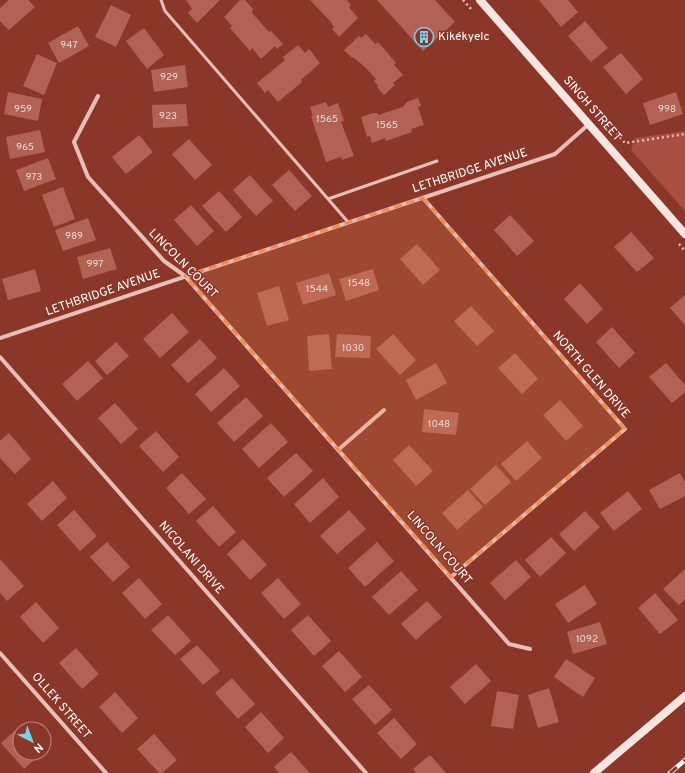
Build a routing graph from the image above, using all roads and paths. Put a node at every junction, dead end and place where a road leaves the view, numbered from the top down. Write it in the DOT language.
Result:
graph roads {
  1 [pos="161,0"];
  2 [pos="480,0"];
  3 [pos="98,96"];
  4 [pos="589,124"];
  5 [pos="613,129"];
  6 [pos="685,134"];
  7 [pos="437,161"];
  8 [pos="423,198"];
  9 [pos="328,199"];
  10 [pos="348,222"];
  11 [pos="685,234"];
  12 [pos="185,276"];
  13 [pos="0,338"];
  14 [pos="0,357"];
  15 [pos="384,410"];
  16 [pos="338,450"];
  17 [pos="451,577"];
  18 [pos="530,648"];
  19 [pos="0,652"];
  20 [pos="685,696"];
  21 [pos="106,773"];
  22 [pos="366,773"];
  23 [pos="594,773"];
  1 -- 9 [label="lane"];
  2 -- 4 [label="main road, SINGH STREET"];
  3 -- 12 [label="street, LINCOLN COURT"];
  4 -- 8 [label="street, LETHBRIDGE AVENUE"];
  4 -- 11 [label="main road, SINGH STREET"];
  5 -- 6 [label="path"];
  7 -- 9 [label="lane, LETHBRIDGE AVENUE"];
  8 -- 10 [label="street, LETHBRIDGE AVENUE"];
  8 -- 17 [label="street, NORTH GLEN DRIVE"];
  9 -- 10 [label="lane"];
  10 -- 12 [label="street, LETHBRIDGE AVENUE"];
  12 -- 13 [label="street, LETHBRIDGE AVENUE"];
  12 -- 16 [label="street, LINCOLN COURT"];
  14 -- 22 [label="street, NICOLANI DRIVE"];
  15 -- 16 [label="street"];
  16 -- 17 [label="street, LINCOLN COURT"];
  17 -- 18 [label="street, LINCOLN COURT"];
  19 -- 21 [label="street, OLLEK STREET"];
  20 -- 23 [label="main road"];
}
